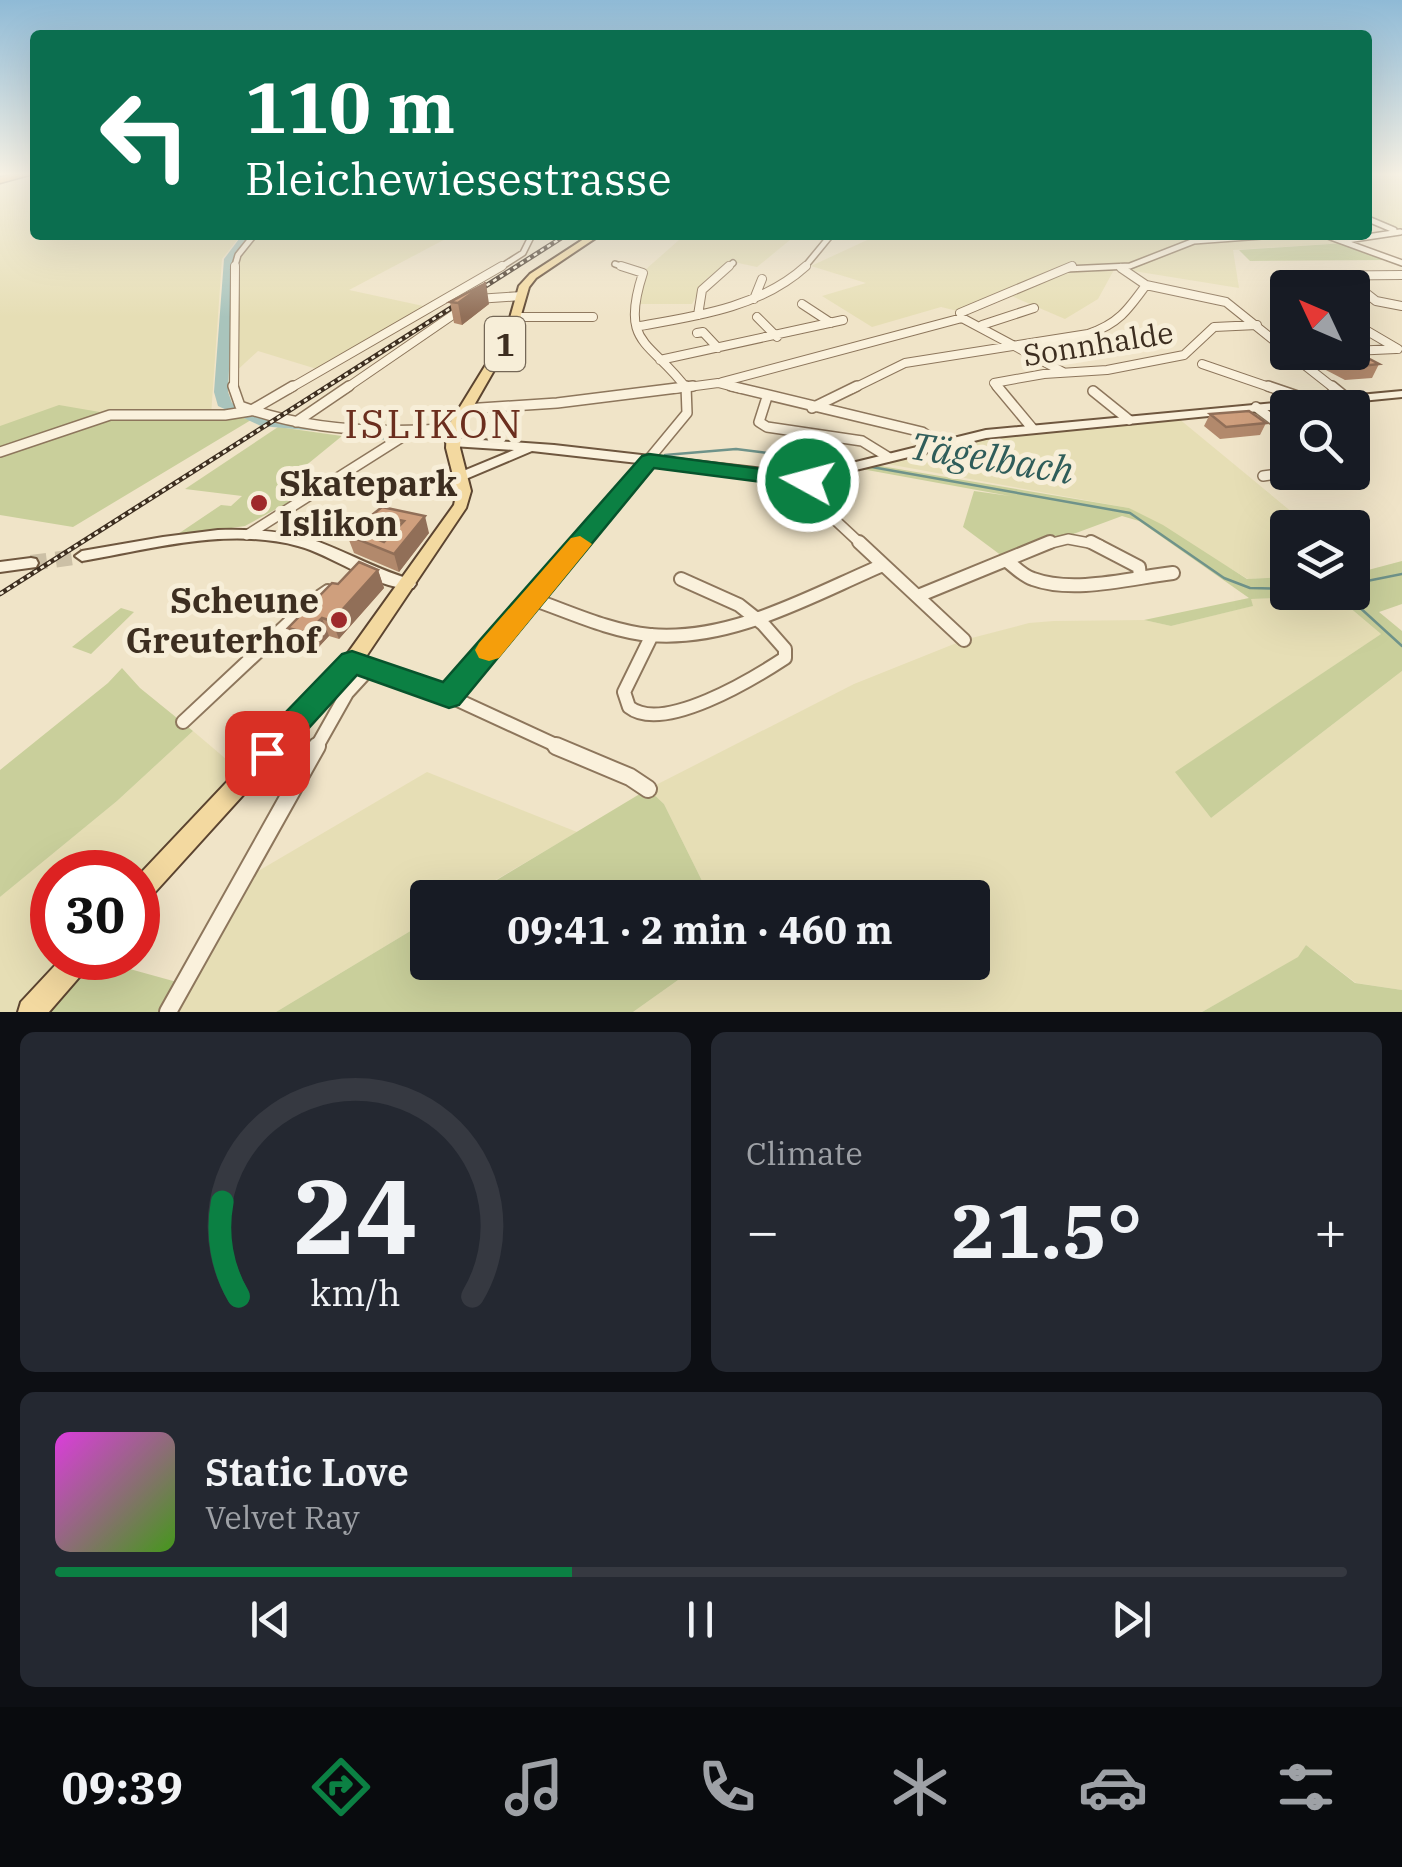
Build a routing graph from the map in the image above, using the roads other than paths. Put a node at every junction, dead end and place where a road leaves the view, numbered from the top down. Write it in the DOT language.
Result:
graph roads {
  1 [pos="1376,222"];
  2 [pos="1401,232"];
  3 [pos="1372,236"];
  4 [pos="250,240"];
  5 [pos="527,240"];
  6 [pos="588,240"];
  7 [pos="826,240"];
  8 [pos="1194,240"];
  9 [pos="1339,240"];
  10 [pos="1349,240"];
  11 [pos="1342,241"];
  12 [pos="733,263"];
  13 [pos="1402,263"];
  14 [pos="615,264"];
  15 [pos="1120,267"];
  16 [pos="1370,276"];
  17 [pos="1402,276"];
  18 [pos="762,279"];
  19 [pos="1146,285"];
  20 [pos="521,296"];
  21 [pos="1370,296"];
  22 [pos="754,299"];
  23 [pos="802,304"];
  24 [pos="1402,306"];
  25 [pos="1034,308"];
  26 [pos="960,313"];
  27 [pos="698,316"];
  28 [pos="592,317"];
  29 [pos="516,318"];
  30 [pos="757,318"];
  31 [pos="843,320"];
  32 [pos="831,324"];
  33 [pos="982,325"];
  34 [pos="1257,325"];
  35 [pos="640,326"];
  36 [pos="1370,332"];
  37 [pos="696,333"];
  38 [pos="1270,336"];
  39 [pos="777,337"];
  40 [pos="1014,345"];
  41 [pos="718,348"];
  42 [pos="1400,349"];
  43 [pos="1370,350"];
  44 [pos="660,360"];
  45 [pos="1202,364"];
  46 [pos="1311,370"];
  47 [pos="1063,372"];
  48 [pos="718,383"];
  49 [pos="687,387"];
  50 [pos="1279,390"];
  51 [pos="1337,390"];
  52 [pos="1093,391"];
  53 [pos="1402,394"];
  54 [pos="767,397"];
  55 [pos="1370,397"];
  56 [pos="1270,406"];
  57 [pos="1256,407"];
  58 [pos="465,408"];
  59 [pos="812,408"];
  60 [pos="242,413"];
  61 [pos="1270,418"];
  62 [pos="1129,420"];
  63 [pos="296,422"];
  64 [pos="1032,428"];
  65 [pos="408,433"];
  66 [pos="453,435"];
  67 [pos="938,444"];
  68 [pos="530,448"];
  69 [pos="0,452"];
  70 [pos="888,457"];
  71 [pos="649,460"];
  72 [pos="1270,475"];
  73 [pos="1262,476"];
  74 [pos="460,477"];
  75 [pos="808,478"];
  76 [pos="247,534"];
  77 [pos="82,556"];
  78 [pos="1007,561"];
  79 [pos="31,563"];
  80 [pos="883,565"];
  81 [pos="0,568"];
  82 [pos="1173,573"];
  83 [pos="1140,577"];
  84 [pos="681,578"];
  85 [pos="340,584"];
  86 [pos="408,584"];
  87 [pos="918,596"];
  88 [pos="532,599"];
  89 [pos="757,616"];
  90 [pos="652,635"];
  91 [pos="964,640"];
  92 [pos="361,665"];
  93 [pos="449,696"];
  94 [pos="183,722"];
  95 [pos="648,789"];
  96 [pos="160,871"];
  97 [pos="59,980"];
  98 [pos="31,1012"];
  99 [pos="168,1012"];
  1 -- 2 [label="street"];
  2 -- 3 [label="street"];
  4 -- 60 [label="street"];
  5 -- 60 [label="street"];
  6 -- 20 [label="main road, 1"];
  7 -- 22 [label="street"];
  8 -- 15 [label="street"];
  9 -- 11 [label="street"];
  10 -- 11 [label="street"];
  11 -- 13 [label="street"];
  12 -- 27 [label="street"];
  14 -- 35 [label="street"];
  15 -- 19 [label="street"];
  15 -- 26 [label="street"];
  16 -- 17 [label="street"];
  18 -- 22 [label="street"];
  19 -- 34 [label="street"];
  19 -- 40 [label="street"];
  20 -- 29 [label="main road, 1"];
  20 -- 63 [label="street"];
  21 -- 24 [label="street"];
  22 -- 27 [label="street"];
  23 -- 32 [label="street"];
  25 -- 33 [label="street"];
  27 -- 35 [label="street"];
  28 -- 29 [label="street"];
  29 -- 58 [label="main road, 1"];
  30 -- 39 [label="street"];
  31 -- 32 [label="street"];
  32 -- 39 [label="street"];
  33 -- 40 [label="street"];
  33 -- 48 [label="street"];
  34 -- 38 [label="street"];
  34 -- 47 [label="street, Sonnhalde"];
  35 -- 44 [label="street"];
  36 -- 42 [label="street"];
  37 -- 41 [label="street"];
  39 -- 41 [label="street"];
  40 -- 47 [label="street"];
  40 -- 59 [label="street"];
  41 -- 44 [label="street"];
  42 -- 43 [label="street"];
  44 -- 49 [label="street"];
  45 -- 50 [label="street"];
  46 -- 51 [label="street"];
  47 -- 64 [label="street, Sonnhalde"];
  48 -- 49 [label="street"];
  48 -- 54 [label="street"];
  49 -- 58 [label="street"];
  49 -- 71 [label="street"];
  52 -- 62 [label="street"];
  53 -- 55 [label="street"];
  54 -- 59 [label="street"];
  54 -- 70 [label="street"];
  56 -- 57 [label="street"];
  57 -- 61 [label="street"];
  57 -- 62 [label="street"];
  58 -- 66 [label="main road, 1"];
  59 -- 67 [label="street"];
  60 -- 63 [label="street"];
  60 -- 69 [label="street"];
  62 -- 64 [label="street"];
  63 -- 65 [label="street"];
  64 -- 67 [label="street"];
  65 -- 66 [label="street"];
  65 -- 76 [label="street"];
  66 -- 68 [label="street"];
  66 -- 74 [label="main road"];
  67 -- 70 [label="street"];
  68 -- 71 [label="street"];
  68 -- 74 [label="street"];
  70 -- 75 [label="street"];
  71 -- 75 [label="street"];
  71 -- 88 [label="street"];
  72 -- 73 [label="street"];
  74 -- 86 [label="main road"];
  75 -- 80 [label="street"];
  76 -- 77 [label="street"];
  76 -- 86 [label="street"];
  78 -- 83 [label="street"];
  78 -- 83 [label="street"];
  78 -- 87 [label="street"];
  79 -- 81 [label="street"];
  80 -- 87 [label="street"];
  80 -- 89 [label="street"];
  82 -- 83 [label="street"];
  84 -- 89 [label="street"];
  85 -- 94 [label="street"];
  86 -- 92 [label="main road"];
  87 -- 91 [label="street"];
  88 -- 90 [label="street"];
  88 -- 93 [label="street"];
  89 -- 90 [label="street"];
  89 -- 90 [label="street"];
  92 -- 93 [label="street"];
  92 -- 96 [label="main road"];
  92 -- 99 [label="street"];
  93 -- 95 [label="street"];
  97 -- 98 [label="main road"];
}
